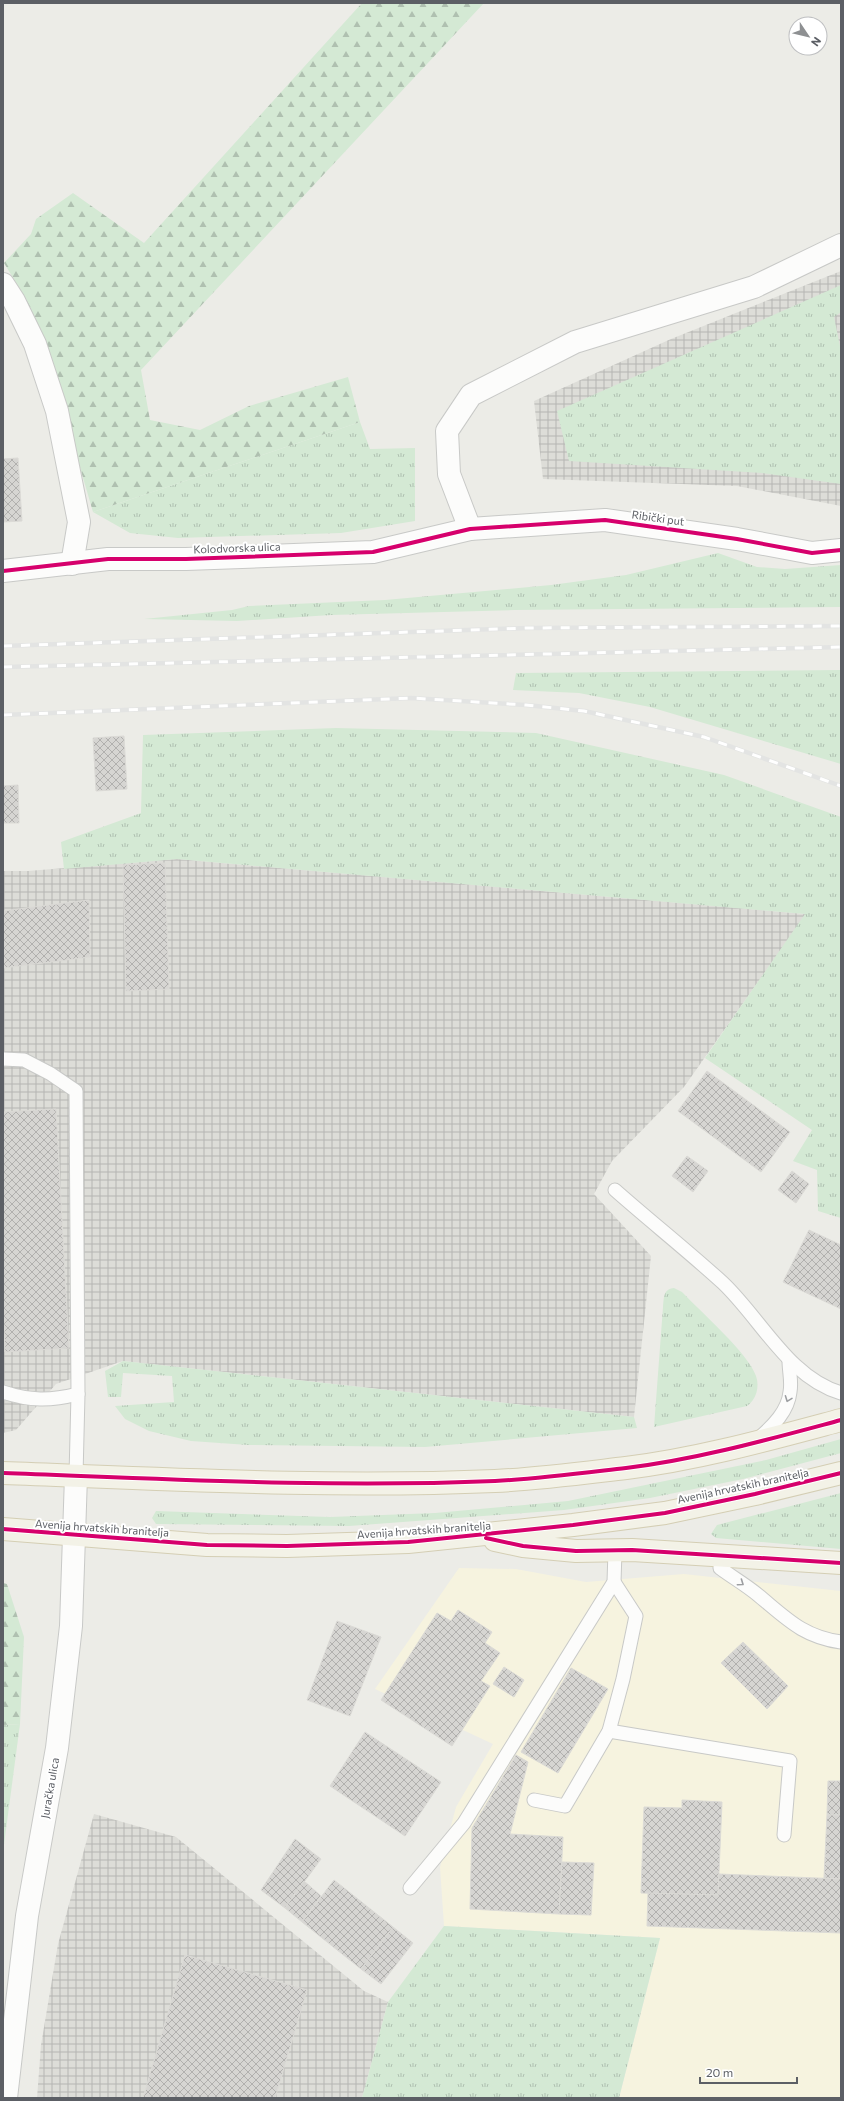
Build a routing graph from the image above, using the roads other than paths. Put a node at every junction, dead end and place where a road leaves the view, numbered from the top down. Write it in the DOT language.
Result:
graph roads {
  1 [pos="841,245"];
  2 [pos="3,284"];
  3 [pos="470,529"];
  4 [pos="841,550"];
  5 [pos="72,564"];
  6 [pos="3,571"];
  7 [pos="3,1059"];
  8 [pos="614,1190"];
  9 [pos="789,1361"];
  10 [pos="3,1392"];
  11 [pos="841,1393"];
  12 [pos="78,1394"];
  13 [pos="841,1420"];
  14 [pos="752,1444"];
  15 [pos="3,1473"];
  16 [pos="841,1473"];
  17 [pos="76,1476"];
  18 [pos="3,1529"];
  19 [pos="75,1536"];
  20 [pos="479,1536"];
  21 [pos="615,1551"];
  22 [pos="721,1555"];
  23 [pos="841,1563"];
  24 [pos="614,1582"];
  25 [pos="841,1642"];
  26 [pos="609,1731"];
  27 [pos="534,1800"];
  28 [pos="784,1835"];
  29 [pos="410,1888"];
  30 [pos="6,2098"];
  1 -- 3 [label="street"];
  2 -- 5 [label="street"];
  3 -- 4 [label="street, Ribički put"];
  3 -- 5 [label="street, Kolodvorska ulica"];
  5 -- 6 [label="street, Kolodvorska ulica"];
  7 -- 12 [label="lane"];
  8 -- 9 [label="lane"];
  9 -- 11 [label="lane"];
  9 -- 14 [label="lane, one-way"];
  10 -- 12 [label="lane"];
  12 -- 17 [label="lane"];
  13 -- 14 [label="main road"];
  14 -- 17 [label="main road"];
  15 -- 17 [label="main road"];
  16 -- 20 [label="main road, Avenija hrvatskih branitelja"];
  17 -- 19 [label="street, Juračka ulica"];
  18 -- 19 [label="main road, Avenija hrvatskih branitelja"];
  19 -- 20 [label="main road, Avenija hrvatskih branitelja"];
  19 -- 30 [label="street, Juračka ulica"];
  20 -- 21 [label="main road"];
  21 -- 22 [label="main road"];
  21 -- 24 [label="lane"];
  22 -- 23 [label="main road"];
  22 -- 25 [label="lane, one-way"];
  24 -- 26 [label="lane"];
  24 -- 29 [label="lane"];
  26 -- 27 [label="lane"];
  26 -- 28 [label="lane"];
}
